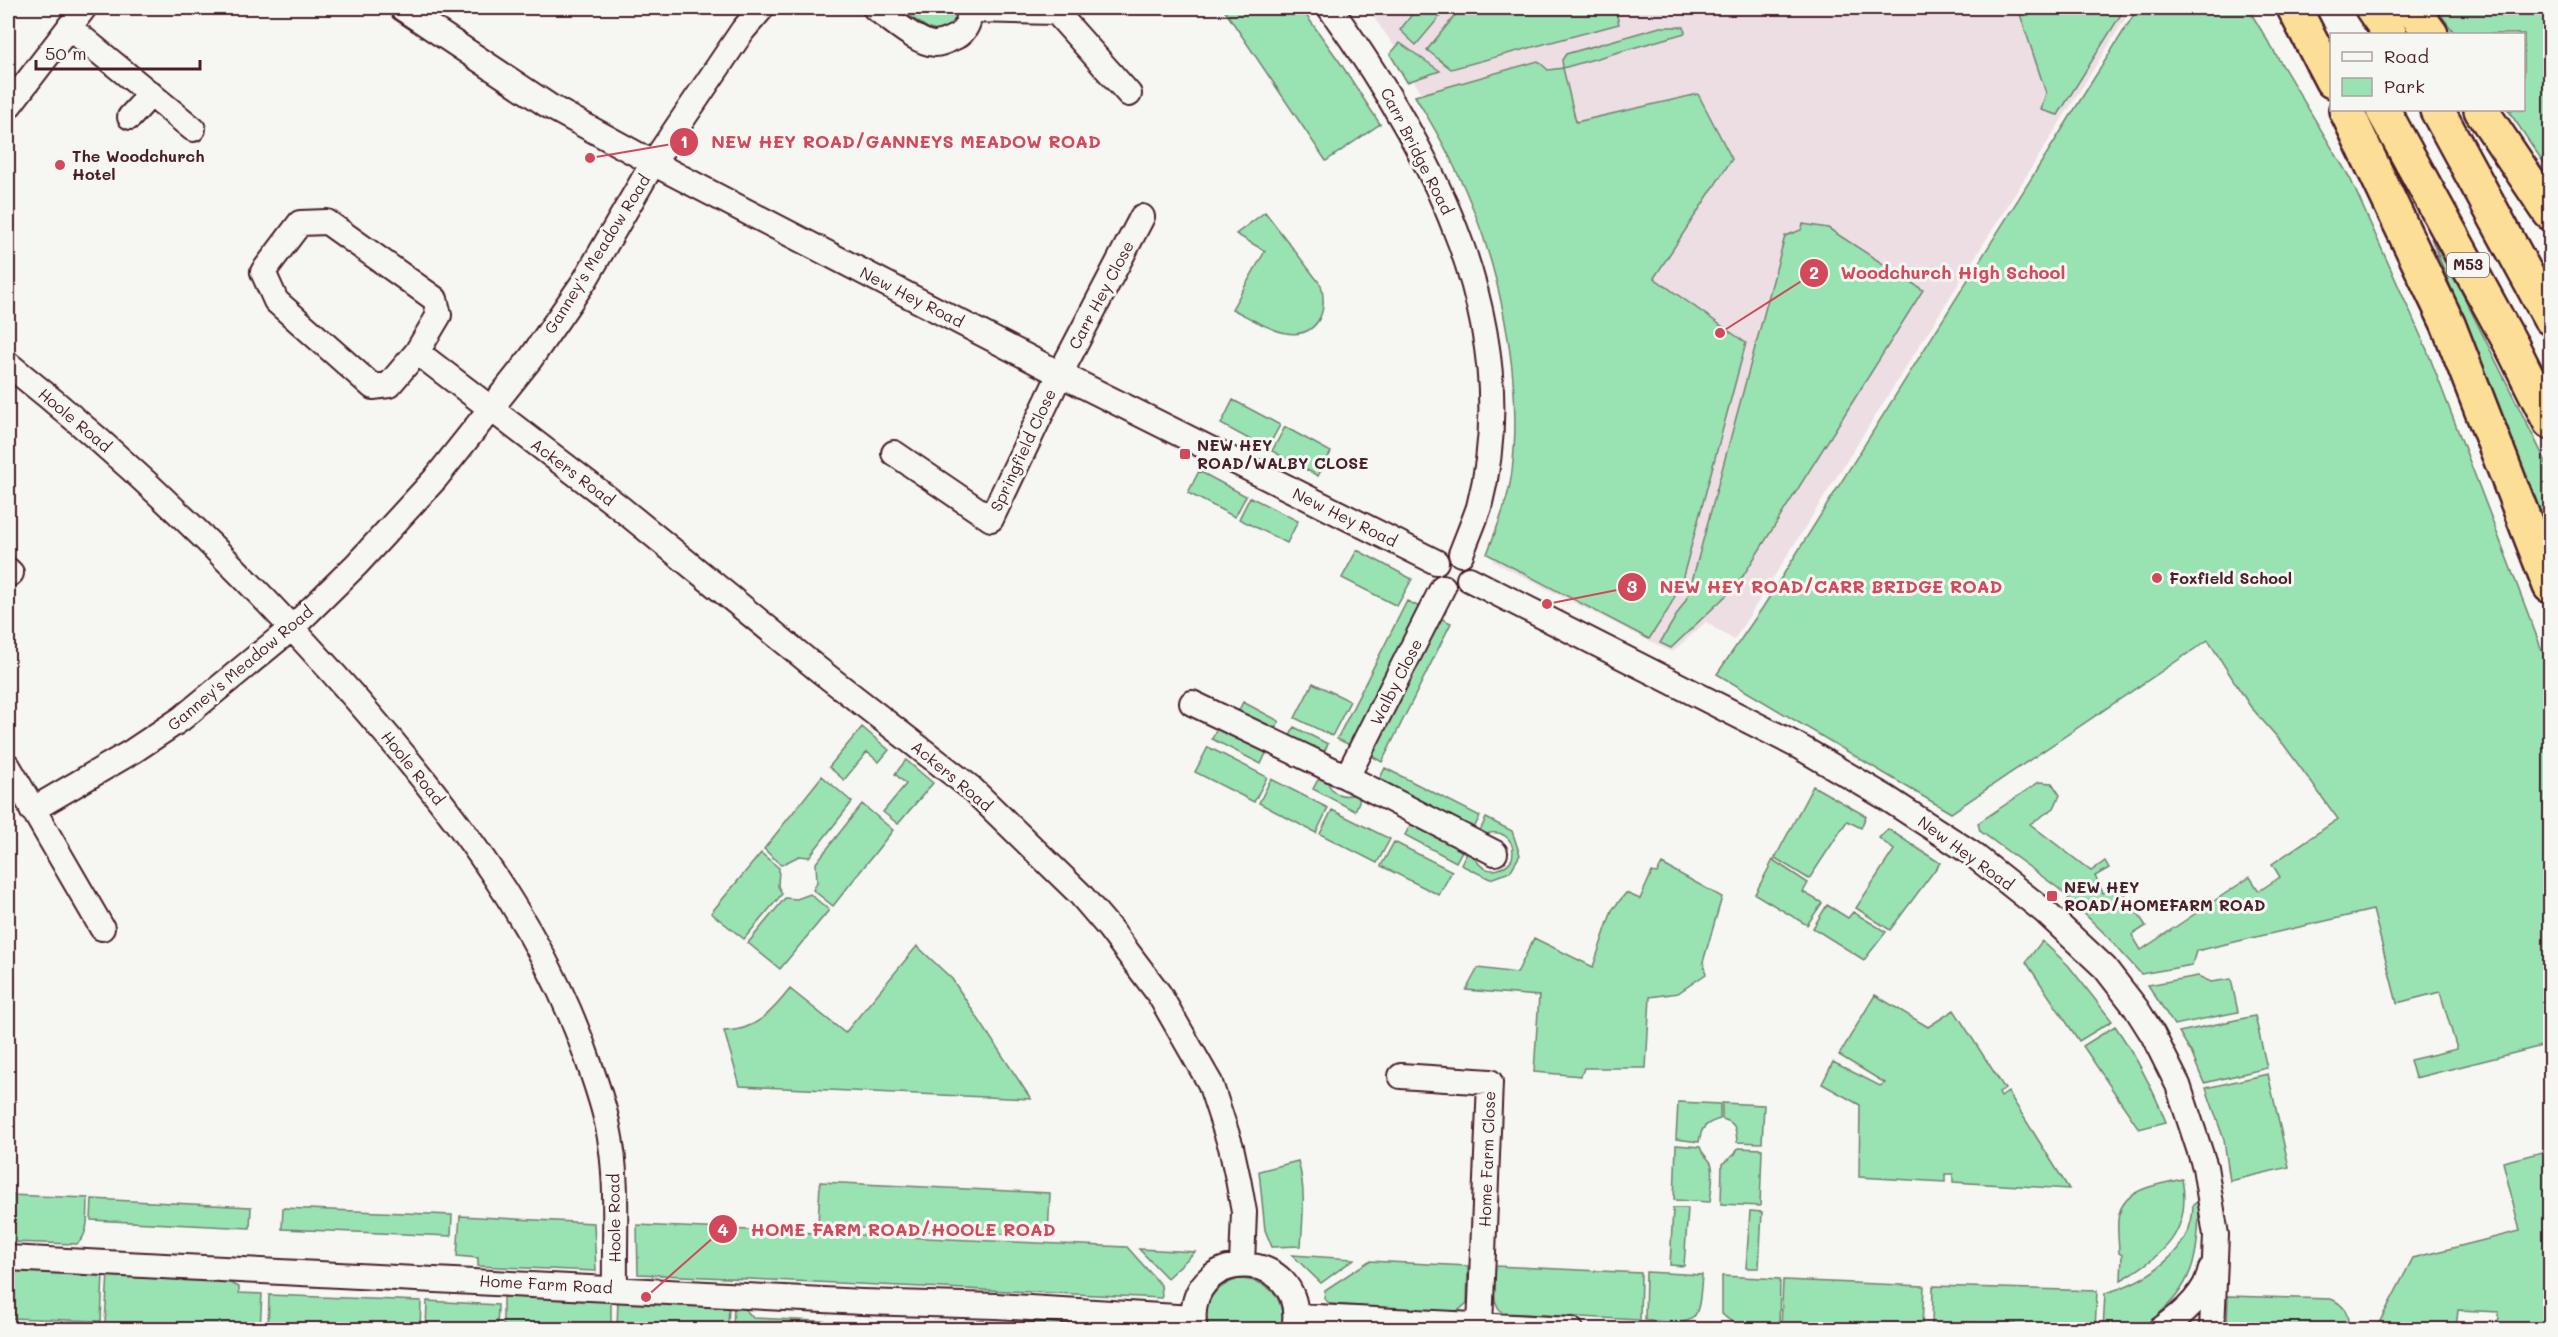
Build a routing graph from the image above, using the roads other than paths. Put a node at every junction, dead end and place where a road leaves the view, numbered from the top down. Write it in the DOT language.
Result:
graph roads {
  1 [pos="84,8"];
  2 [pos="402,8"];
  3 [pos="762,8"];
  4 [pos="875,8"];
  5 [pos="970,8"];
  6 [pos="1330,8"];
  7 [pos="2294,8"];
  8 [pos="2315,8"];
  9 [pos="2372,8"];
  10 [pos="2412,8"];
  11 [pos="69,27"];
  12 [pos="2332,33"];
  13 [pos="2389,33"];
  14 [pos="2430,33"];
  15 [pos="2330,79"];
  16 [pos="151,94"];
  17 [pos="1129,94"];
  18 [pos="8,107"];
  19 [pos="2346,111"];
  20 [pos="2383,111"];
  21 [pos="2438,111"];
  22 [pos="2482,111"];
  23 [pos="130,117"];
  24 [pos="193,129"];
  25 [pos="653,163"];
  26 [pos="2550,213"];
  27 [pos="1142,217"];
  28 [pos="2550,318"];
  29 [pos="417,352"];
  30 [pos="8,364"];
  31 [pos="1060,374"];
  32 [pos="489,409"];
  33 [pos="2550,422"];
  34 [pos="894,453"];
  35 [pos="1461,554"];
  36 [pos="1436,562"];
  37 [pos="1469,579"];
  38 [pos="2550,586"];
  39 [pos="1443,587"];
  40 [pos="293,627"];
  41 [pos="1192,703"];
  42 [pos="8,766"];
  43 [pos="1347,777"];
  44 [pos="32,810"];
  45 [pos="1495,853"];
  46 [pos="102,928"];
  47 [pos="1401,1076"];
  48 [pos="2216,1235"];
  49 [pos="8,1258"];
  50 [pos="1242,1264"];
  51 [pos="615,1288"];
  52 [pos="1295,1323"];
  53 [pos="1194,1324"];
  54 [pos="1480,1326"];
  55 [pos="1571,1329"];
  56 [pos="2160,1329"];
  57 [pos="2212,1329"];
  1 -- 11 [label="street"];
  2 -- 25 [label="street, New Hey Road"];
  3 -- 25 [label="street, Ganney's Meadow Road"];
  4 -- 5 [label="street"];
  5 -- 17 [label="street"];
  6 -- 35 [label="street, Carr Bridge Road"];
  7 -- 15 [label="highway"];
  8 -- 12 [label="highway"];
  9 -- 13 [label="highway"];
  10 -- 14 [label="highway"];
  11 -- 16 [label="street"];
  11 -- 18 [label="street"];
  16 -- 23 [label="street"];
  16 -- 24 [label="street"];
  19 -- 38 [label="highway"];
  20 -- 33 [label="highway, M53"];
  21 -- 28 [label="highway, M53"];
  22 -- 26 [label="highway"];
  25 -- 31 [label="street, New Hey Road"];
  25 -- 32 [label="street, Ganney's Meadow Road"];
  27 -- 31 [label="street, Carr Hey Close"];
  29 -- 29 [label="street"];
  29 -- 32 [label="street"];
  30 -- 40 [label="street, Hoole Road"];
  31 -- 34 [label="street, Springfield Close"];
  31 -- 36 [label="street, New Hey Road"];
  32 -- 40 [label="street, Ganney's Meadow Road"];
  32 -- 50 [label="street, Ackers Road"];
  35 -- 36 [label="street"];
  35 -- 37 [label="street"];
  36 -- 39 [label="street"];
  37 -- 39 [label="street"];
  37 -- 48 [label="street, New Hey Road"];
  39 -- 43 [label="street, Walby Close"];
  40 -- 44 [label="street, Ganney's Meadow Road"];
  40 -- 51 [label="street, Hoole Road"];
  41 -- 43 [label="street"];
  42 -- 44 [label="street"];
  43 -- 45 [label="street"];
  44 -- 46 [label="street"];
  47 -- 54 [label="street, Home Farm Close"];
  48 -- 56 [label="street"];
  48 -- 57 [label="street, New Hey Road"];
  49 -- 51 [label="street, Home Farm Road"];
  50 -- 52 [label="street"];
  50 -- 53 [label="street"];
  51 -- 53 [label="street, Home Farm Road"];
  52 -- 54 [label="street"];
  54 -- 55 [label="street"];
}
